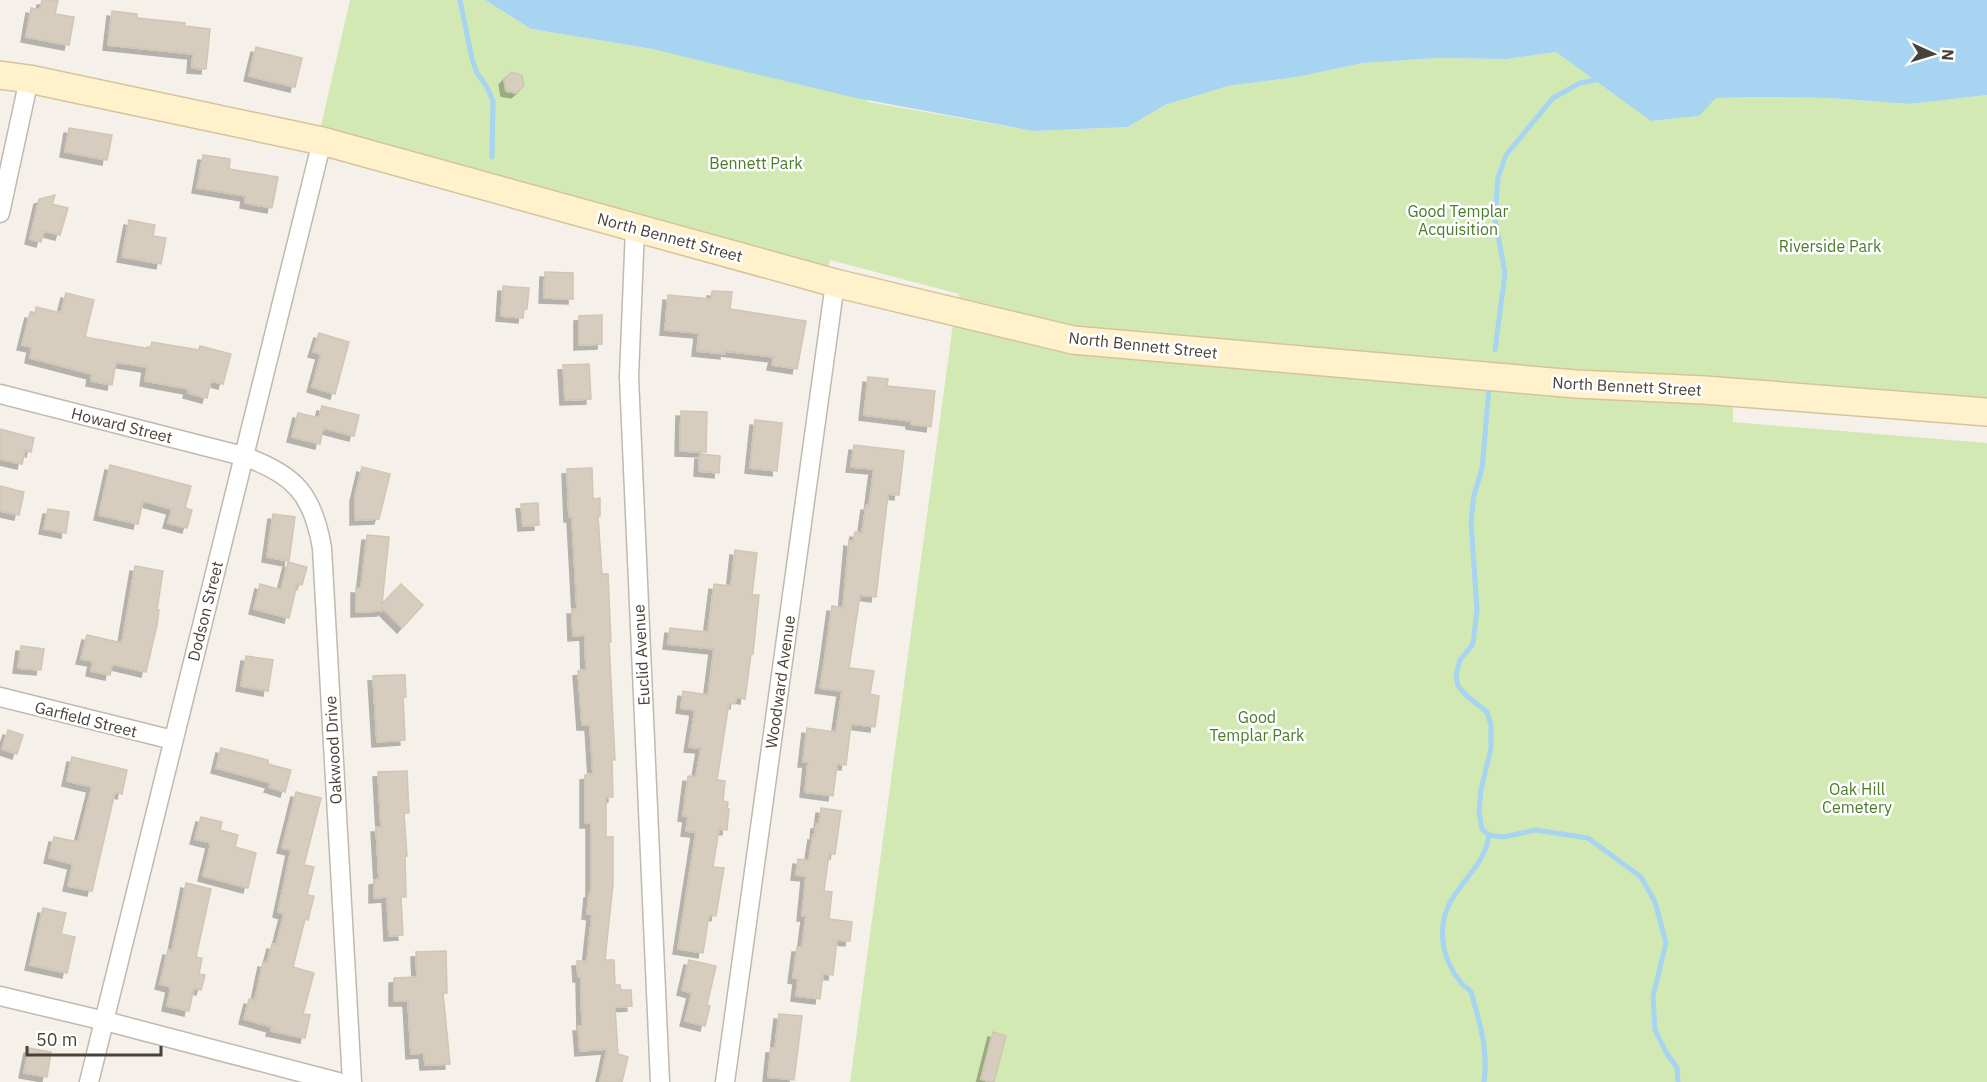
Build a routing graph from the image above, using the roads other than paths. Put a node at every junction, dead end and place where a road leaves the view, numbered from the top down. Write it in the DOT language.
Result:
graph roads {
  1 [pos="0,75"];
  2 [pos="29,79"];
  3 [pos="322,141"];
  4 [pos="0,213"];
  5 [pos="635,228"];
  6 [pos="835,283"];
  7 [pos="0,394"];
  8 [pos="1987,412"];
  9 [pos="243,456"];
  10 [pos="0,697"];
  11 [pos="173,740"];
  12 [pos="0,996"];
  13 [pos="105,1021"];
  14 [pos="89,1082"];
  15 [pos="338,1082"];
  16 [pos="352,1082"];
  17 [pos="660,1082"];
  18 [pos="725,1082"];
  1 -- 2 [label="main road, North Bennett Street"];
  2 -- 3 [label="main road, North Bennett Street"];
  2 -- 4 [label="street"];
  3 -- 5 [label="main road, North Bennett Street"];
  3 -- 9 [label="street, Dodson Street"];
  5 -- 6 [label="main road, North Bennett Street"];
  5 -- 17 [label="street, Euclid Avenue"];
  6 -- 8 [label="main road, North Bennett Street"];
  6 -- 18 [label="street, Woodward Avenue"];
  7 -- 9 [label="street, Howard Street"];
  9 -- 11 [label="street, Dodson Street"];
  9 -- 16 [label="street, Oakwood Drive"];
  10 -- 11 [label="street, Garfield Street"];
  11 -- 13 [label="street, Dodson Street"];
  12 -- 13 [label="street"];
  13 -- 14 [label="street, Dodson Street"];
  13 -- 15 [label="street"];
}
